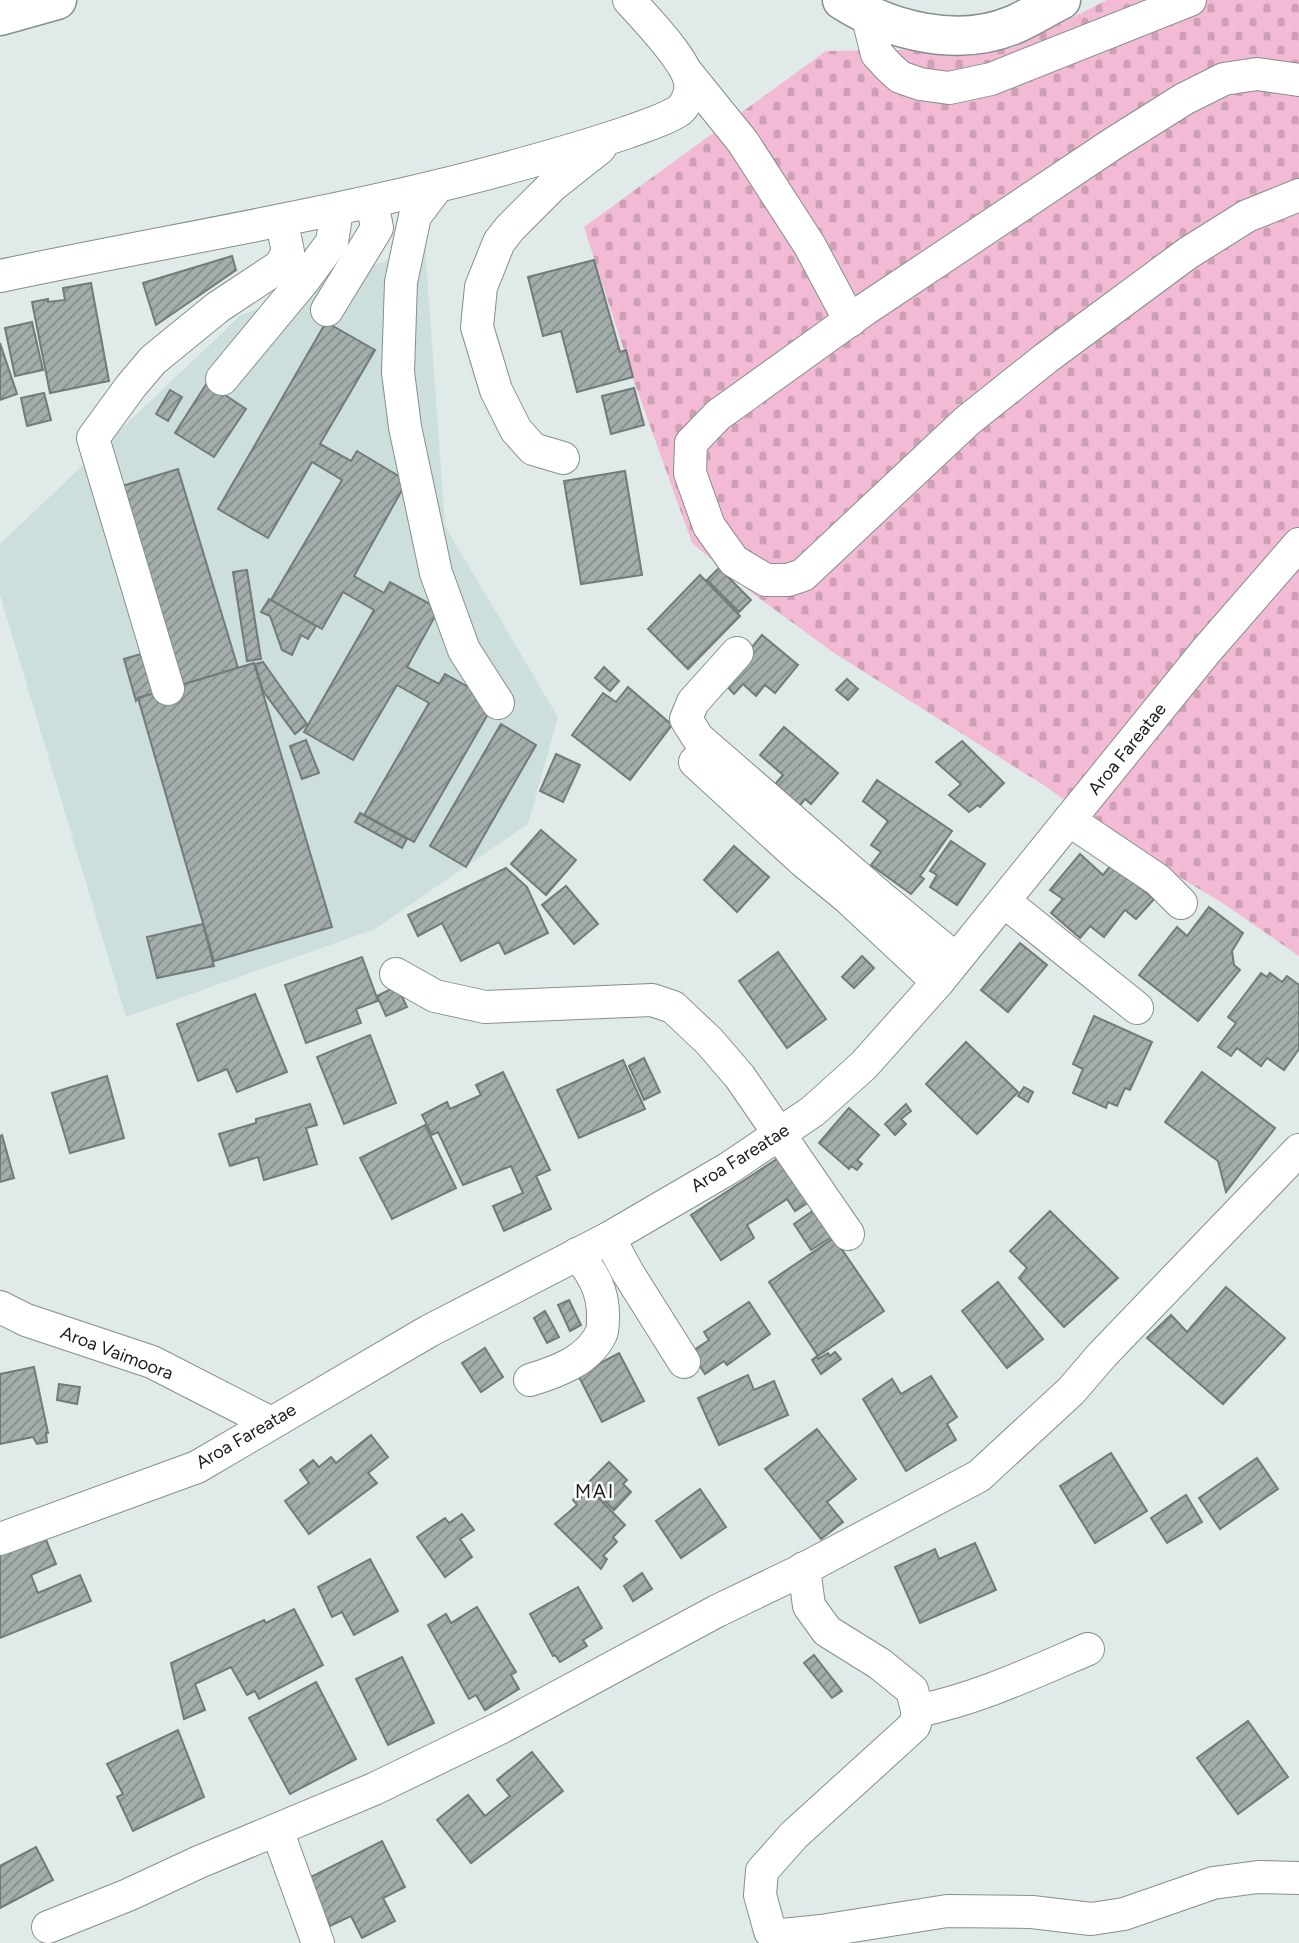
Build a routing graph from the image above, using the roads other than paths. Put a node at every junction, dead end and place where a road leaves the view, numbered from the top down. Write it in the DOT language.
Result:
graph roads {
  1 [pos="57,0"];
  2 [pos="629,0"];
  3 [pos="1061,0"];
  4 [pos="1190,0"];
  5 [pos="855,7"];
  6 [pos="0,16"];
  7 [pos="688,74"];
  8 [pos="1299,80"];
  9 [pos="614,137"];
  10 [pos="437,187"];
  11 [pos="1299,195"];
  12 [pos="372,202"];
  13 [pos="337,210"];
  14 [pos="282,222"];
  15 [pos="0,276"];
  16 [pos="327,310"];
  17 [pos="850,321"];
  18 [pos="222,379"];
  19 [pos="563,458"];
  20 [pos="1299,544"];
  21 [pos="737,653"];
  22 [pos="168,689"];
  23 [pos="498,703"];
  24 [pos="695,762"];
  25 [pos="1069,820"];
  26 [pos="1005,902"];
  27 [pos="1181,902"];
  28 [pos="947,970"];
  29 [pos="396,974"];
  30 [pos="1137,1008"];
  31 [pos="781,1133"];
  32 [pos="1299,1150"];
  33 [pos="848,1234"];
  34 [pos="609,1238"];
  35 [pos="577,1254"];
  36 [pos="0,1307"];
  37 [pos="684,1362"];
  38 [pos="530,1380"];
  39 [pos="270,1423"];
  40 [pos="0,1539"];
  41 [pos="804,1568"];
  42 [pos="1088,1649"];
  43 [pos="917,1711"];
  44 [pos="277,1830"];
  45 [pos="1299,1878"];
  46 [pos="48,1927"];
  47 [pos="781,1939"];
  48 [pos="318,1943"];
  1 -- 6 [label="main road"];
  2 -- 7 [label="street"];
  3 -- 5 [label="main road"];
  4 -- 5 [label="street"];
  7 -- 9 [label="street"];
  7 -- 17 [label="street"];
  8 -- 17 [label="street"];
  9 -- 10 [label="street"];
  9 -- 19 [label="street"];
  10 -- 12 [label="street"];
  10 -- 23 [label="street"];
  11 -- 17 [label="street"];
  12 -- 13 [label="street"];
  12 -- 16 [label="street"];
  13 -- 14 [label="street"];
  13 -- 18 [label="street"];
  14 -- 15 [label="street"];
  14 -- 22 [label="street"];
  20 -- 25 [label="street, Aroa Fareatae"];
  21 -- 28 [label="street"];
  24 -- 28 [label="street"];
  25 -- 26 [label="street, Aroa Fareatae"];
  25 -- 27 [label="street"];
  26 -- 28 [label="street, Aroa Fareatae"];
  26 -- 30 [label="street"];
  28 -- 31 [label="street, Aroa Fareatae"];
  29 -- 31 [label="street"];
  31 -- 33 [label="street"];
  31 -- 34 [label="street, Aroa Fareatae"];
  32 -- 41 [label="street"];
  34 -- 35 [label="street, Aroa Fareatae"];
  34 -- 37 [label="street"];
  35 -- 38 [label="street"];
  35 -- 39 [label="street, Aroa Fareatae"];
  36 -- 39 [label="street, Aroa Vaimoora"];
  39 -- 40 [label="street, Aroa Fareatae"];
  41 -- 43 [label="street"];
  41 -- 44 [label="street"];
  42 -- 43 [label="street"];
  43 -- 47 [label="street"];
  44 -- 46 [label="street"];
  44 -- 48 [label="street"];
  45 -- 47 [label="street"];
}
